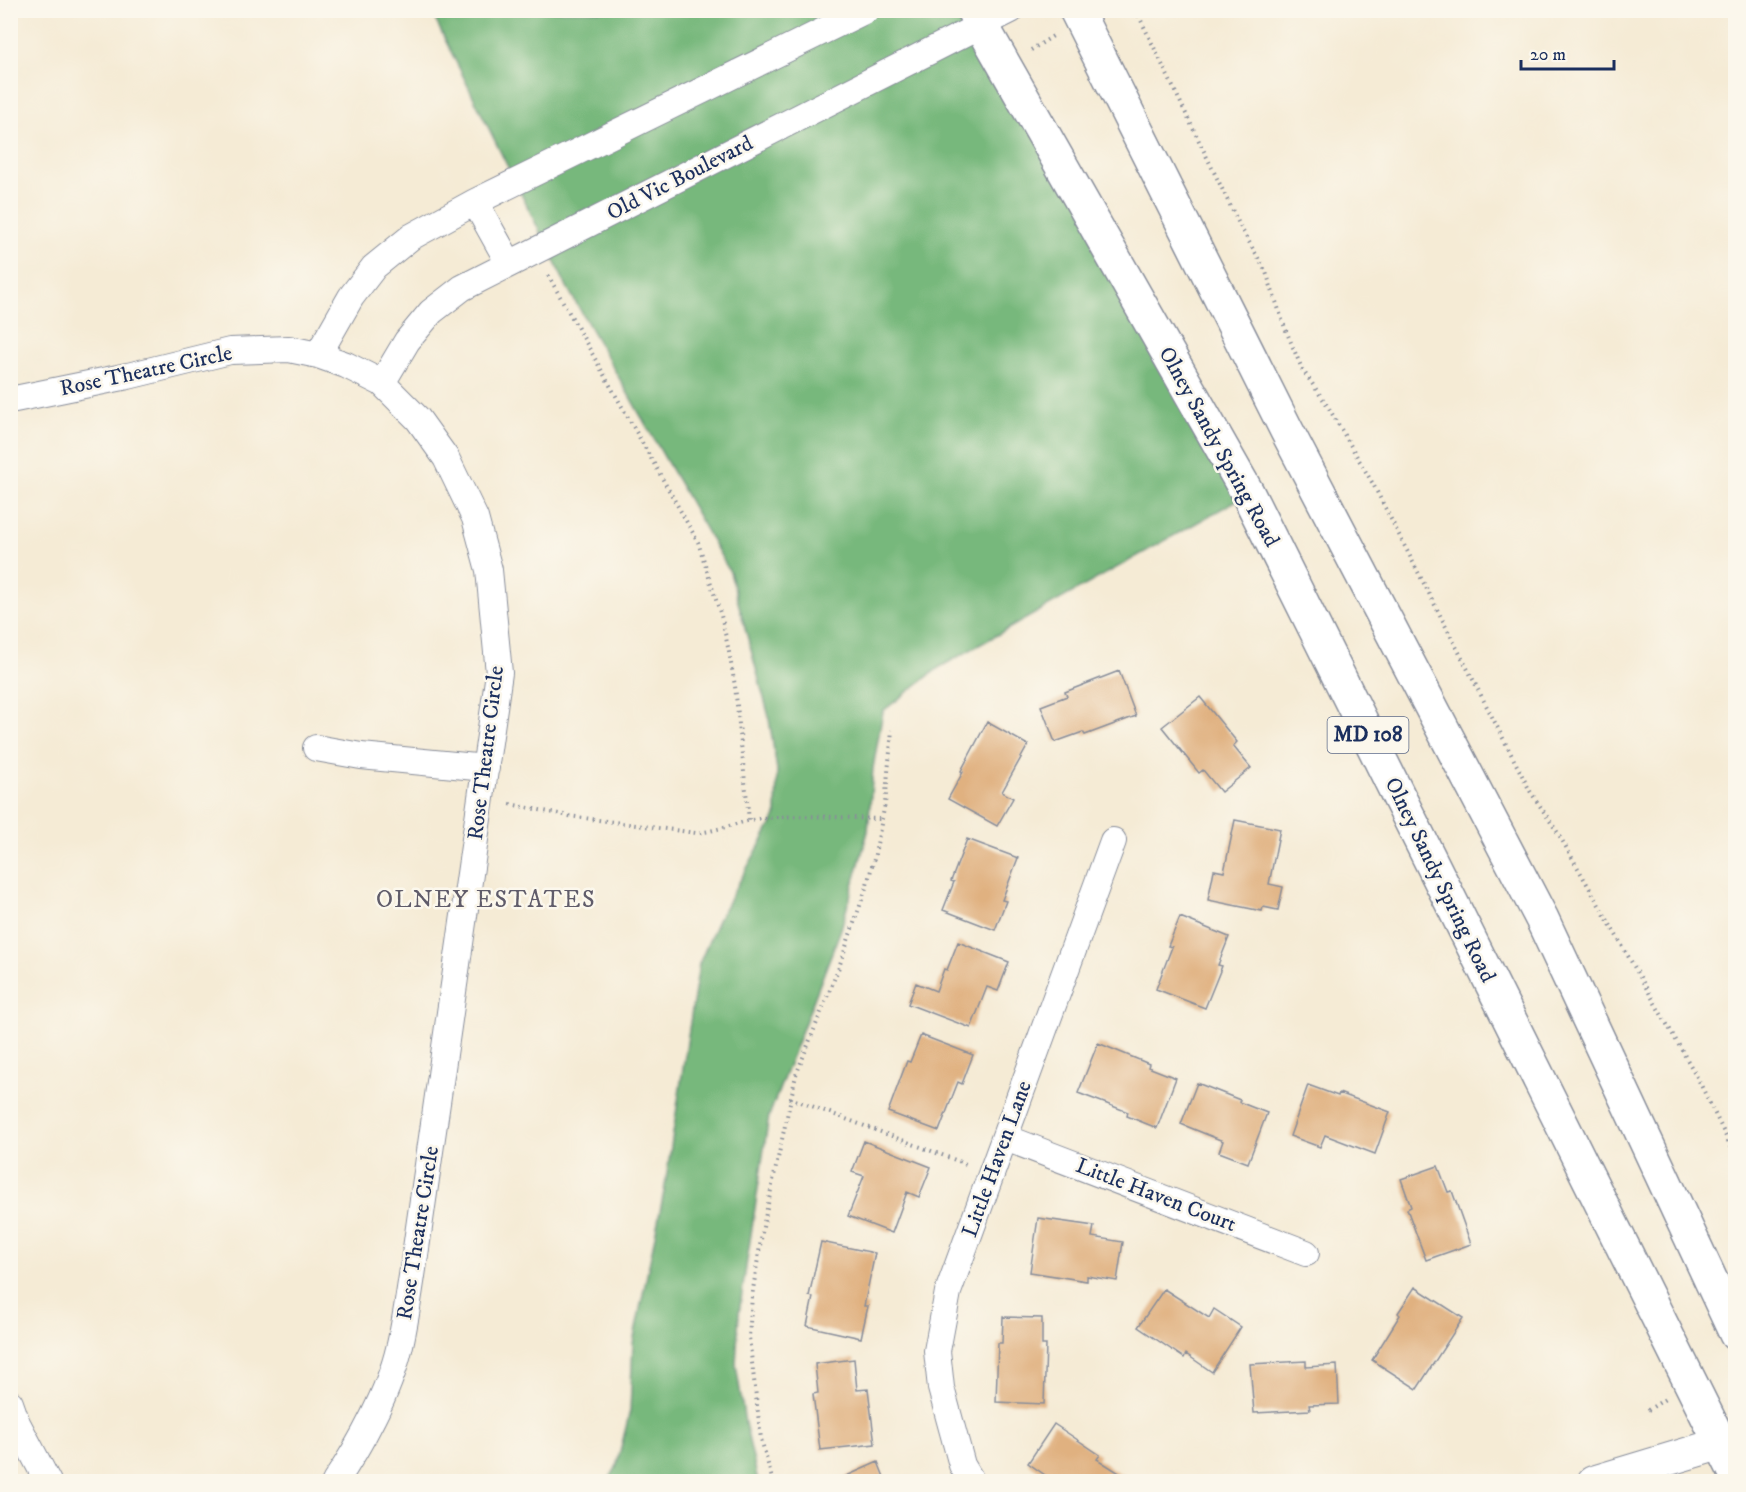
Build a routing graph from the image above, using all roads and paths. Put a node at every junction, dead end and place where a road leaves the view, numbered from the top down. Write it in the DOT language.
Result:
graph roads {
  1 [pos="866,10"];
  2 [pos="1011,10"];
  3 [pos="1076,10"];
  4 [pos="1136,10"];
  5 [pos="977,18"];
  6 [pos="475,202"];
  7 [pos="534,251"];
  8 [pos="509,263"];
  9 [pos="318,355"];
  10 [pos="382,383"];
  11 [pos="10,400"];
  12 [pos="892,730"];
  13 [pos="316,748"];
  14 [pos="486,768"];
  15 [pos="482,798"];
  16 [pos="882,819"];
  17 [pos="749,820"];
  18 [pos="1113,841"];
  19 [pos="790,1098"];
  20 [pos="1005,1138"];
  21 [pos="1736,1161"];
  22 [pos="992,1174"];
  23 [pos="1306,1253"];
  24 [pos="1736,1334"];
  25 [pos="10,1403"];
  26 [pos="1728,1441"];
  27 [pos="1736,1474"];
  28 [pos="48,1482"];
  29 [pos="335,1482"];
  30 [pos="773,1482"];
  31 [pos="972,1482"];
  32 [pos="1593,1482"];
  1 -- 6 [label="street"];
  2 -- 5 [label="street, Old Vic Boulevard"];
  3 -- 24 [label="main road, MD 108"];
  4 -- 21 [label="path"];
  5 -- 7 [label="street, Old Vic Boulevard"];
  5 -- 26 [label="main road, Olney Sandy Spring Road / MD 108"];
  6 -- 8 [label="street"];
  6 -- 9 [label="street"];
  7 -- 8 [label="street, Old Vic Boulevard"];
  7 -- 17 [label="path"];
  8 -- 10 [label="street, Old Vic Boulevard"];
  9 -- 10 [label="street, Rose Theatre Circle"];
  9 -- 11 [label="street, Rose Theatre Circle"];
  10 -- 14 [label="street, Rose Theatre Circle"];
  12 -- 16 [label="path"];
  13 -- 14 [label="street"];
  14 -- 15 [label="street, Rose Theatre Circle"];
  15 -- 17 [label="path"];
  15 -- 29 [label="street, Rose Theatre Circle"];
  16 -- 17 [label="path"];
  16 -- 19 [label="path"];
  18 -- 20 [label="street, Little Haven Lane"];
  19 -- 22 [label="path"];
  19 -- 30 [label="path"];
  20 -- 22 [label="street, Little Haven Lane"];
  20 -- 23 [label="street, Little Haven Court"];
  22 -- 31 [label="street, Little Haven Lane"];
  25 -- 28 [label="street"];
  26 -- 27 [label="main road, Olney Sandy Spring Road / MD 108"];
  26 -- 32 [label="street"];
}
